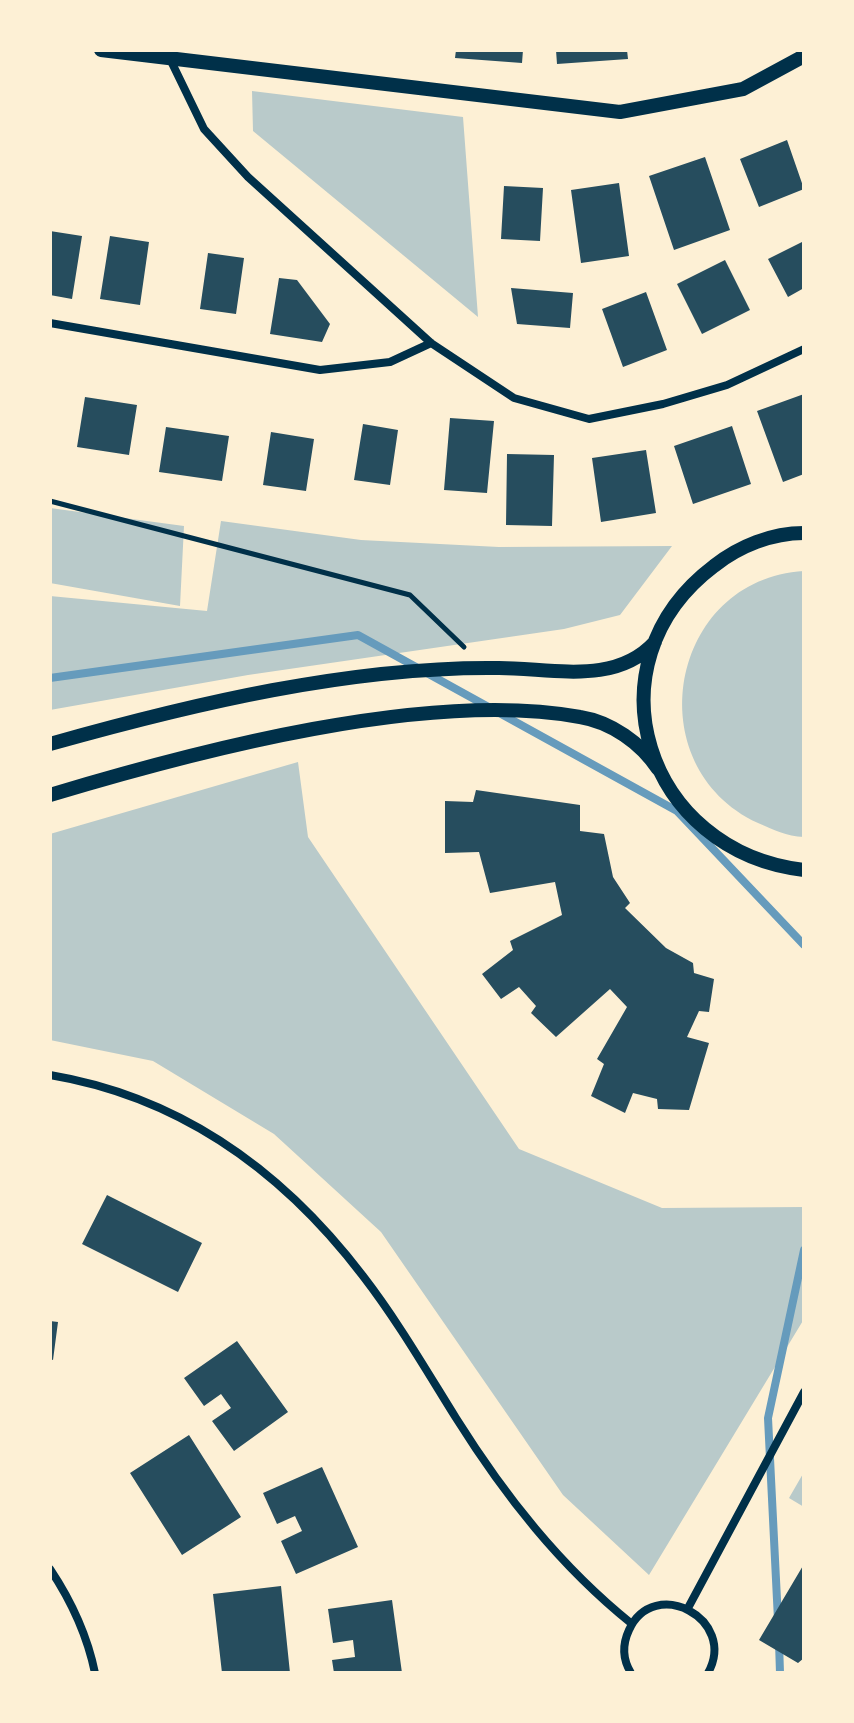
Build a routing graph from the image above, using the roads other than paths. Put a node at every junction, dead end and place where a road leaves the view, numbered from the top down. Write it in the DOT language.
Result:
graph roads {
  1 [pos="101,50"];
  2 [pos="804,56"];
  3 [pos="171,61"];
  4 [pos="50,323"];
  5 [pos="431,343"];
  6 [pos="804,349"];
  7 [pos="804,533"];
  8 [pos="655,642"];
  9 [pos="50,744"];
  10 [pos="658,769"];
  11 [pos="50,795"];
  12 [pos="804,870"];
  13 [pos="50,1075"];
  14 [pos="804,1392"];
  15 [pos="50,1569"];
  16 [pos="688,1608"];
  17 [pos="632,1624"];
  18 [pos="95,1673"];
  19 [pos="631,1673"];
  20 [pos="708,1673"];
  1 -- 3 [label="street"];
  2 -- 3 [label="street"];
  3 -- 5 [label="street"];
  4 -- 5 [label="street"];
  5 -- 6 [label="street"];
  7 -- 8 [label="street"];
  8 -- 9 [label="street"];
  8 -- 10 [label="street"];
  10 -- 11 [label="street"];
  10 -- 12 [label="street"];
  13 -- 17 [label="street"];
  14 -- 16 [label="street"];
  15 -- 18 [label="street"];
  16 -- 17 [label="street"];
  16 -- 20 [label="street"];
  17 -- 19 [label="street"];
}
